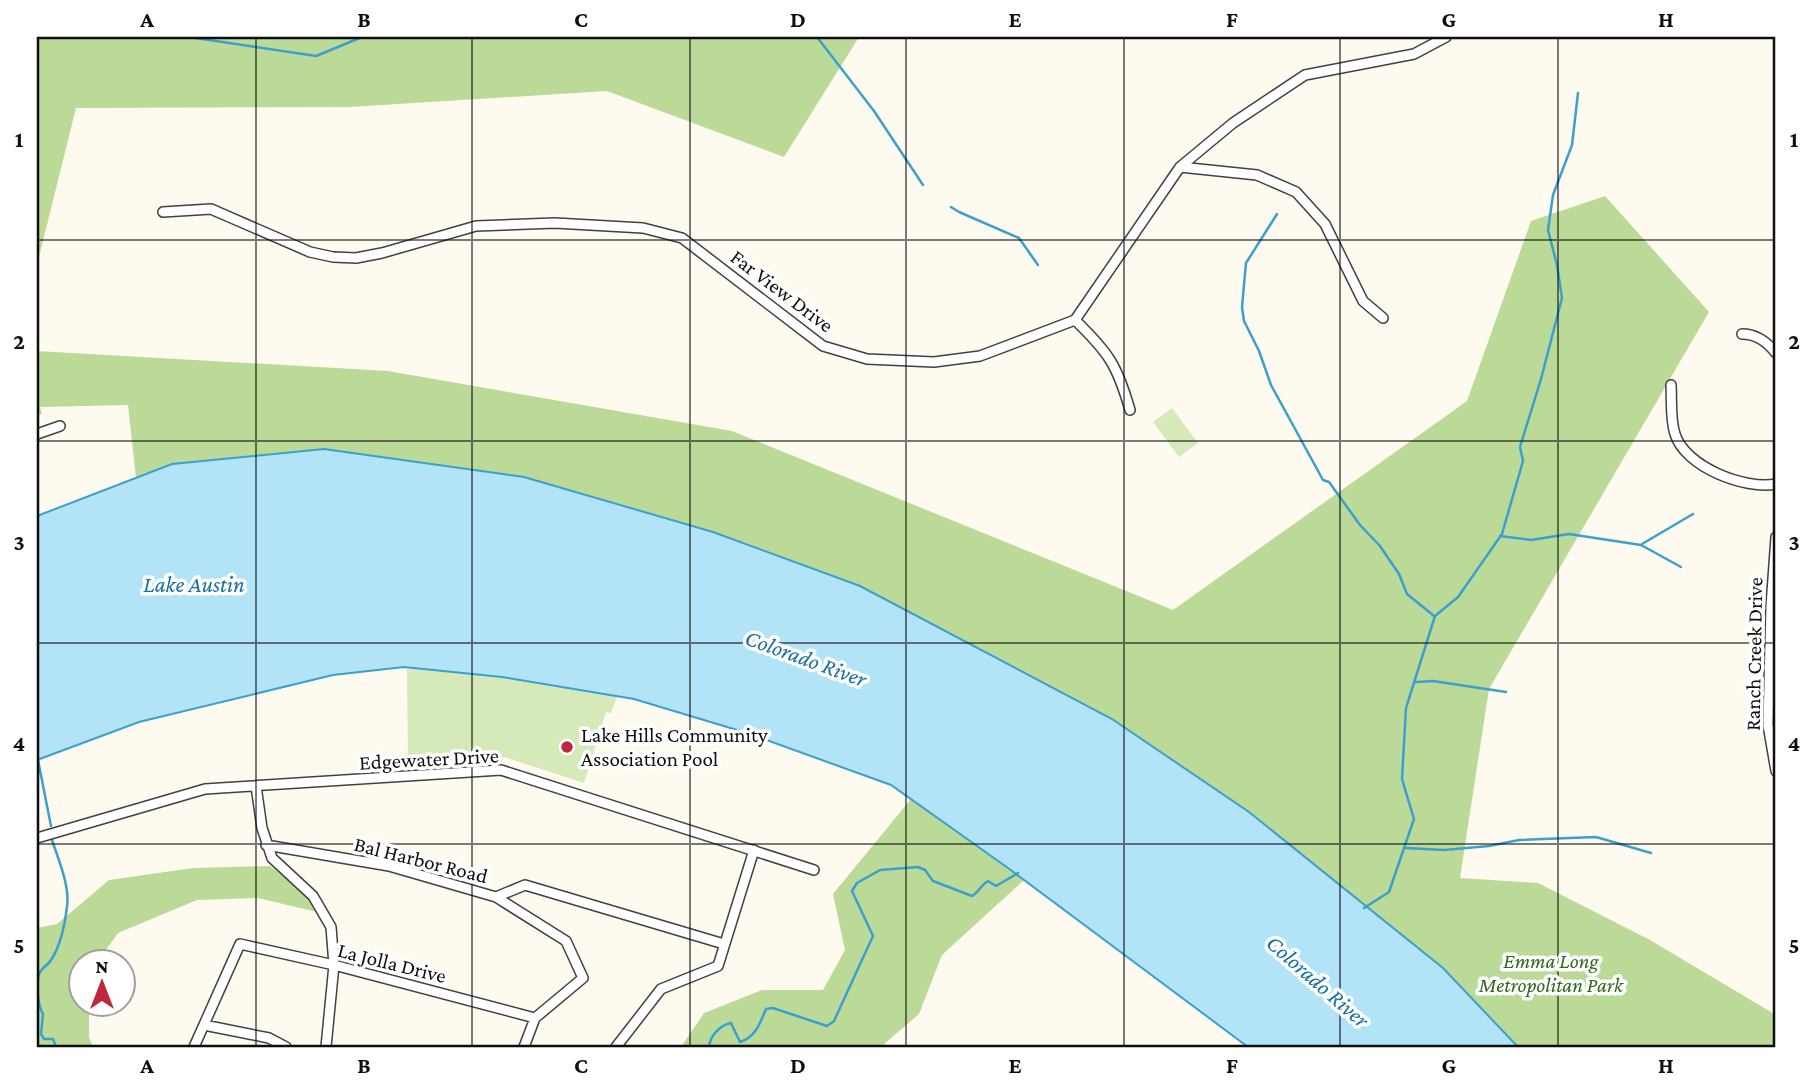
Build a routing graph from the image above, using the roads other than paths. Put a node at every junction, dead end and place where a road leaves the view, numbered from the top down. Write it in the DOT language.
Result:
graph roads {
  1 [pos="1446,37"];
  2 [pos="1180,167"];
  3 [pos="163,212"];
  4 [pos="1383,318"];
  5 [pos="1075,320"];
  6 [pos="1742,334"];
  7 [pos="1776,353"];
  8 [pos="1671,385"];
  9 [pos="1130,410"];
  10 [pos="60,426"];
  11 [pos="37,434"];
  12 [pos="1776,484"];
  13 [pos="1776,537"];
  14 [pos="1774,605"];
  15 [pos="1776,771"];
  16 [pos="256,786"];
  17 [pos="37,838"];
  18 [pos="266,845"];
  19 [pos="754,850"];
  20 [pos="814,870"];
  21 [pos="496,897"];
  22 [pos="724,944"];
  23 [pos="334,965"];
  24 [pos="535,1018"];
  25 [pos="204,1026"];
  26 [pos="194,1047"];
  27 [pos="286,1047"];
  28 [pos="326,1047"];
  29 [pos="524,1047"];
  30 [pos="616,1047"];
  1 -- 2 [label="street"];
  2 -- 4 [label="street"];
  2 -- 5 [label="street"];
  3 -- 5 [label="street, Far View Drive"];
  5 -- 9 [label="street"];
  6 -- 7 [label="street"];
  8 -- 12 [label="street"];
  10 -- 11 [label="street"];
  13 -- 14 [label="street, Ranch Creek Drive"];
  14 -- 15 [label="street, Ranch Creek Drive"];
  16 -- 17 [label="street, Edgewater Drive"];
  16 -- 18 [label="street"];
  16 -- 19 [label="street, Edgewater Drive"];
  18 -- 21 [label="street, Bal Harbor Road"];
  18 -- 23 [label="street"];
  19 -- 20 [label="street, Edgewater Drive"];
  19 -- 22 [label="street"];
  21 -- 22 [label="street, Bal Harbor Road"];
  21 -- 24 [label="street"];
  22 -- 30 [label="street"];
  23 -- 24 [label="street, La Jolla Drive"];
  23 -- 25 [label="street, La Jolla Drive"];
  23 -- 28 [label="street"];
  24 -- 29 [label="street"];
  25 -- 26 [label="street"];
  25 -- 27 [label="street"];
}
